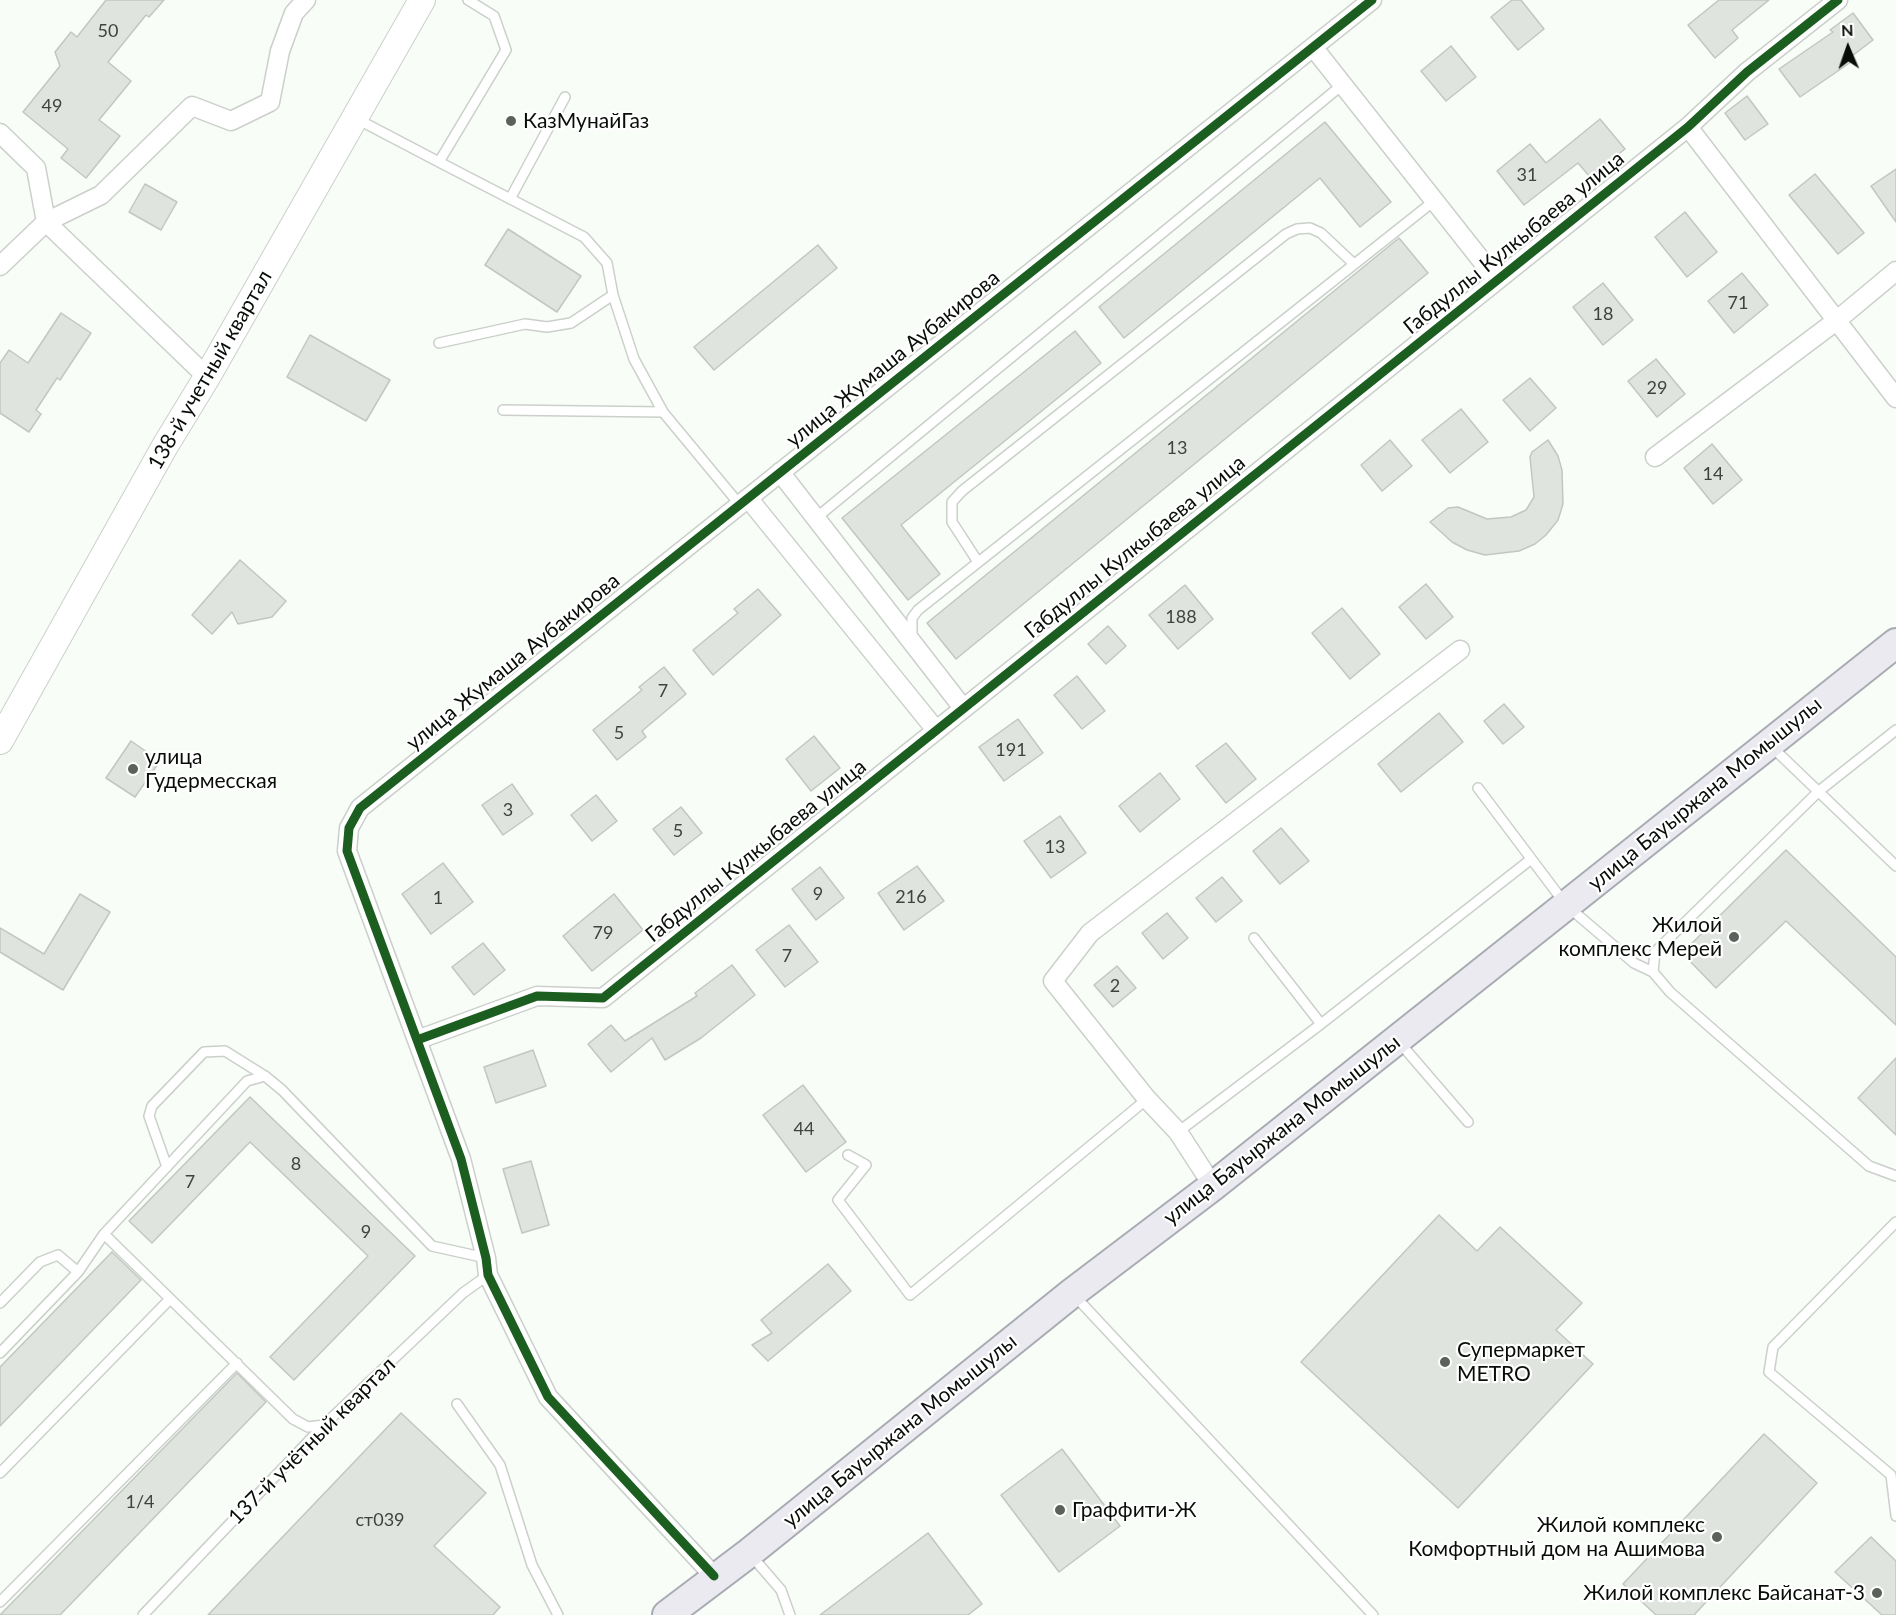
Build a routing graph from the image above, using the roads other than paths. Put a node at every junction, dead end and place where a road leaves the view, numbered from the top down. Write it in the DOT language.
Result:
graph roads {
  1 [pos="306,0"];
  2 [pos="422,0"];
  3 [pos="468,0"];
  4 [pos="1372,0"];
  5 [pos="1838,0"];
  6 [pos="1313,47"];
  7 [pos="1342,85"];
  8 [pos="565,97"];
  9 [pos="355,118"];
  10 [pos="1688,127"];
  11 [pos="0,133"];
  12 [pos="440,162"];
  13 [pos="510,199"];
  14 [pos="1434,201"];
  15 [pos="46,222"];
  16 [pos="1354,264"];
  17 [pos="0,266"];
  18 [pos="1896,271"];
  19 [pos="1497,280"];
  20 [pos="613,295"];
  21 [pos="1836,321"];
  22 [pos="439,343"];
  23 [pos="207,377"];
  24 [pos="1896,398"];
  25 [pos="503,410"];
  26 [pos="663,412"];
  27 [pos="1655,457"];
  28 [pos="780,472"];
  29 [pos="744,501"];
  30 [pos="816,518"];
  31 [pos="978,562"];
  32 [pos="912,642"];
  33 [pos="1896,643"];
  34 [pos="1460,650"];
  35 [pos="963,708"];
  36 [pos="936,730"];
  37 [pos="1896,730"];
  38 [pos="0,741"];
  39 [pos="1769,743"];
  40 [pos="1478,788"];
  41 [pos="1819,791"];
  42 [pos="1530,860"];
  43 [pos="1896,866"];
  44 [pos="1566,905"];
  45 [pos="1254,938"];
  46 [pos="1653,972"];
  47 [pos="1321,1024"];
  48 [pos="1396,1039"];
  49 [pos="417,1040"];
  50 [pos="265,1076"];
  51 [pos="1147,1099"];
  52 [pos="1468,1122"];
  53 [pos="1178,1132"];
  54 [pos="848,1155"];
  55 [pos="167,1167"];
  56 [pos="1896,1176"];
  57 [pos="1213,1186"];
  58 [pos="1896,1222"];
  59 [pos="104,1234"];
  60 [pos="487,1266"];
  61 [pos="78,1272"];
  62 [pos="1072,1293"];
  63 [pos="171,1299"];
  64 [pos="0,1304"];
  65 [pos="0,1353"];
  66 [pos="237,1363"];
  67 [pos="458,1404"];
  68 [pos="324,1425"];
  69 [pos="0,1473"];
  70 [pos="1894,1473"];
  71 [pos="1896,1516"];
  72 [pos="749,1553"];
  73 [pos="714,1576"];
  74 [pos="0,1602"];
  75 [pos="143,1615"];
  76 [pos="558,1615"];
  77 [pos="667,1615"];
  78 [pos="790,1615"];
  79 [pos="1374,1615"];
  1 -- 15 [label="street"];
  2 -- 9 [label="main road, 138-й учетный квартал"];
  3 -- 12 [label="lane"];
  4 -- 6 [label="street, улица Жумаша Аубакирова"];
  5 -- 10 [label="street, Габдуллы Кулкыбаева улица"];
  6 -- 7 [label="street"];
  6 -- 28 [label="street, улица Жумаша Аубакирова"];
  7 -- 14 [label="street"];
  7 -- 30 [label="lane"];
  8 -- 13 [label="lane"];
  9 -- 12 [label="lane"];
  9 -- 23 [label="main road, 138-й учетный квартал"];
  10 -- 19 [label="street, Габдуллы Кулкыбаева улица"];
  10 -- 21 [label="street"];
  11 -- 15 [label="street"];
  12 -- 13 [label="lane"];
  13 -- 20 [label="lane"];
  14 -- 16 [label="lane"];
  14 -- 19 [label="street"];
  15 -- 17 [label="street"];
  15 -- 23 [label="street"];
  16 -- 31 [label="lane"];
  16 -- 31 [label="lane"];
  18 -- 21 [label="street"];
  19 -- 35 [label="street, Габдуллы Кулкыбаева улица"];
  20 -- 22 [label="lane"];
  20 -- 26 [label="lane"];
  21 -- 24 [label="street"];
  21 -- 27 [label="street"];
  23 -- 38 [label="main road, 138-й учетный квартал"];
  25 -- 26 [label="lane"];
  26 -- 29 [label="lane"];
  28 -- 29 [label="street, улица Жумаша Аубакирова"];
  28 -- 30 [label="street"];
  29 -- 36 [label="street"];
  29 -- 49 [label="street, улица Жумаша Аубакирова"];
  30 -- 32 [label="street"];
  31 -- 32 [label="lane"];
  32 -- 35 [label="street"];
  33 -- 39 [label="main road, улица Бауыржана Момышулы"];
  34 -- 51 [label="street"];
  35 -- 36 [label="street, Габдуллы Кулкыбаева улица"];
  36 -- 49 [label="street, Габдуллы Кулкыбаева улица"];
  37 -- 41 [label="lane"];
  39 -- 41 [label="lane"];
  39 -- 44 [label="main road, улица Бауыржана Момышулы"];
  40 -- 42 [label="lane"];
  41 -- 43 [label="lane"];
  41 -- 46 [label="lane"];
  42 -- 44 [label="lane"];
  42 -- 47 [label="lane"];
  44 -- 46 [label="lane"];
  44 -- 48 [label="main road, улица Бауыржана Момышулы"];
  45 -- 47 [label="lane"];
  46 -- 56 [label="lane"];
  47 -- 53 [label="lane"];
  48 -- 52 [label="lane"];
  48 -- 57 [label="main road, улица Бауыржана Момышулы"];
  49 -- 60 [label="street, улица Жумаша Аубакирова"];
  50 -- 55 [label="lane"];
  50 -- 55 [label="lane"];
  50 -- 60 [label="lane"];
  51 -- 53 [label="street"];
  51 -- 54 [label="lane"];
  53 -- 57 [label="street"];
  55 -- 59 [label="lane"];
  57 -- 62 [label="main road, улица Бауыржана Момышулы"];
  58 -- 70 [label="lane"];
  59 -- 61 [label="lane"];
  59 -- 63 [label="lane"];
  60 -- 68 [label="lane, 137-й учётный квартал"];
  60 -- 73 [label="street, улица Жумаша Аубакирова"];
  61 -- 64 [label="lane"];
  61 -- 65 [label="lane"];
  62 -- 72 [label="main road, улица Бауыржана Момышулы"];
  62 -- 79 [label="lane"];
  63 -- 66 [label="lane"];
  63 -- 69 [label="lane"];
  66 -- 68 [label="lane"];
  66 -- 74 [label="lane"];
  67 -- 76 [label="lane"];
  68 -- 75 [label="lane, 137-й учётный квартал"];
  70 -- 71 [label="lane"];
  72 -- 73 [label="main road, улица Бауыржана Момышулы"];
  72 -- 78 [label="lane"];
  73 -- 77 [label="main road, улица Бауыржана Момышулы"];
}
